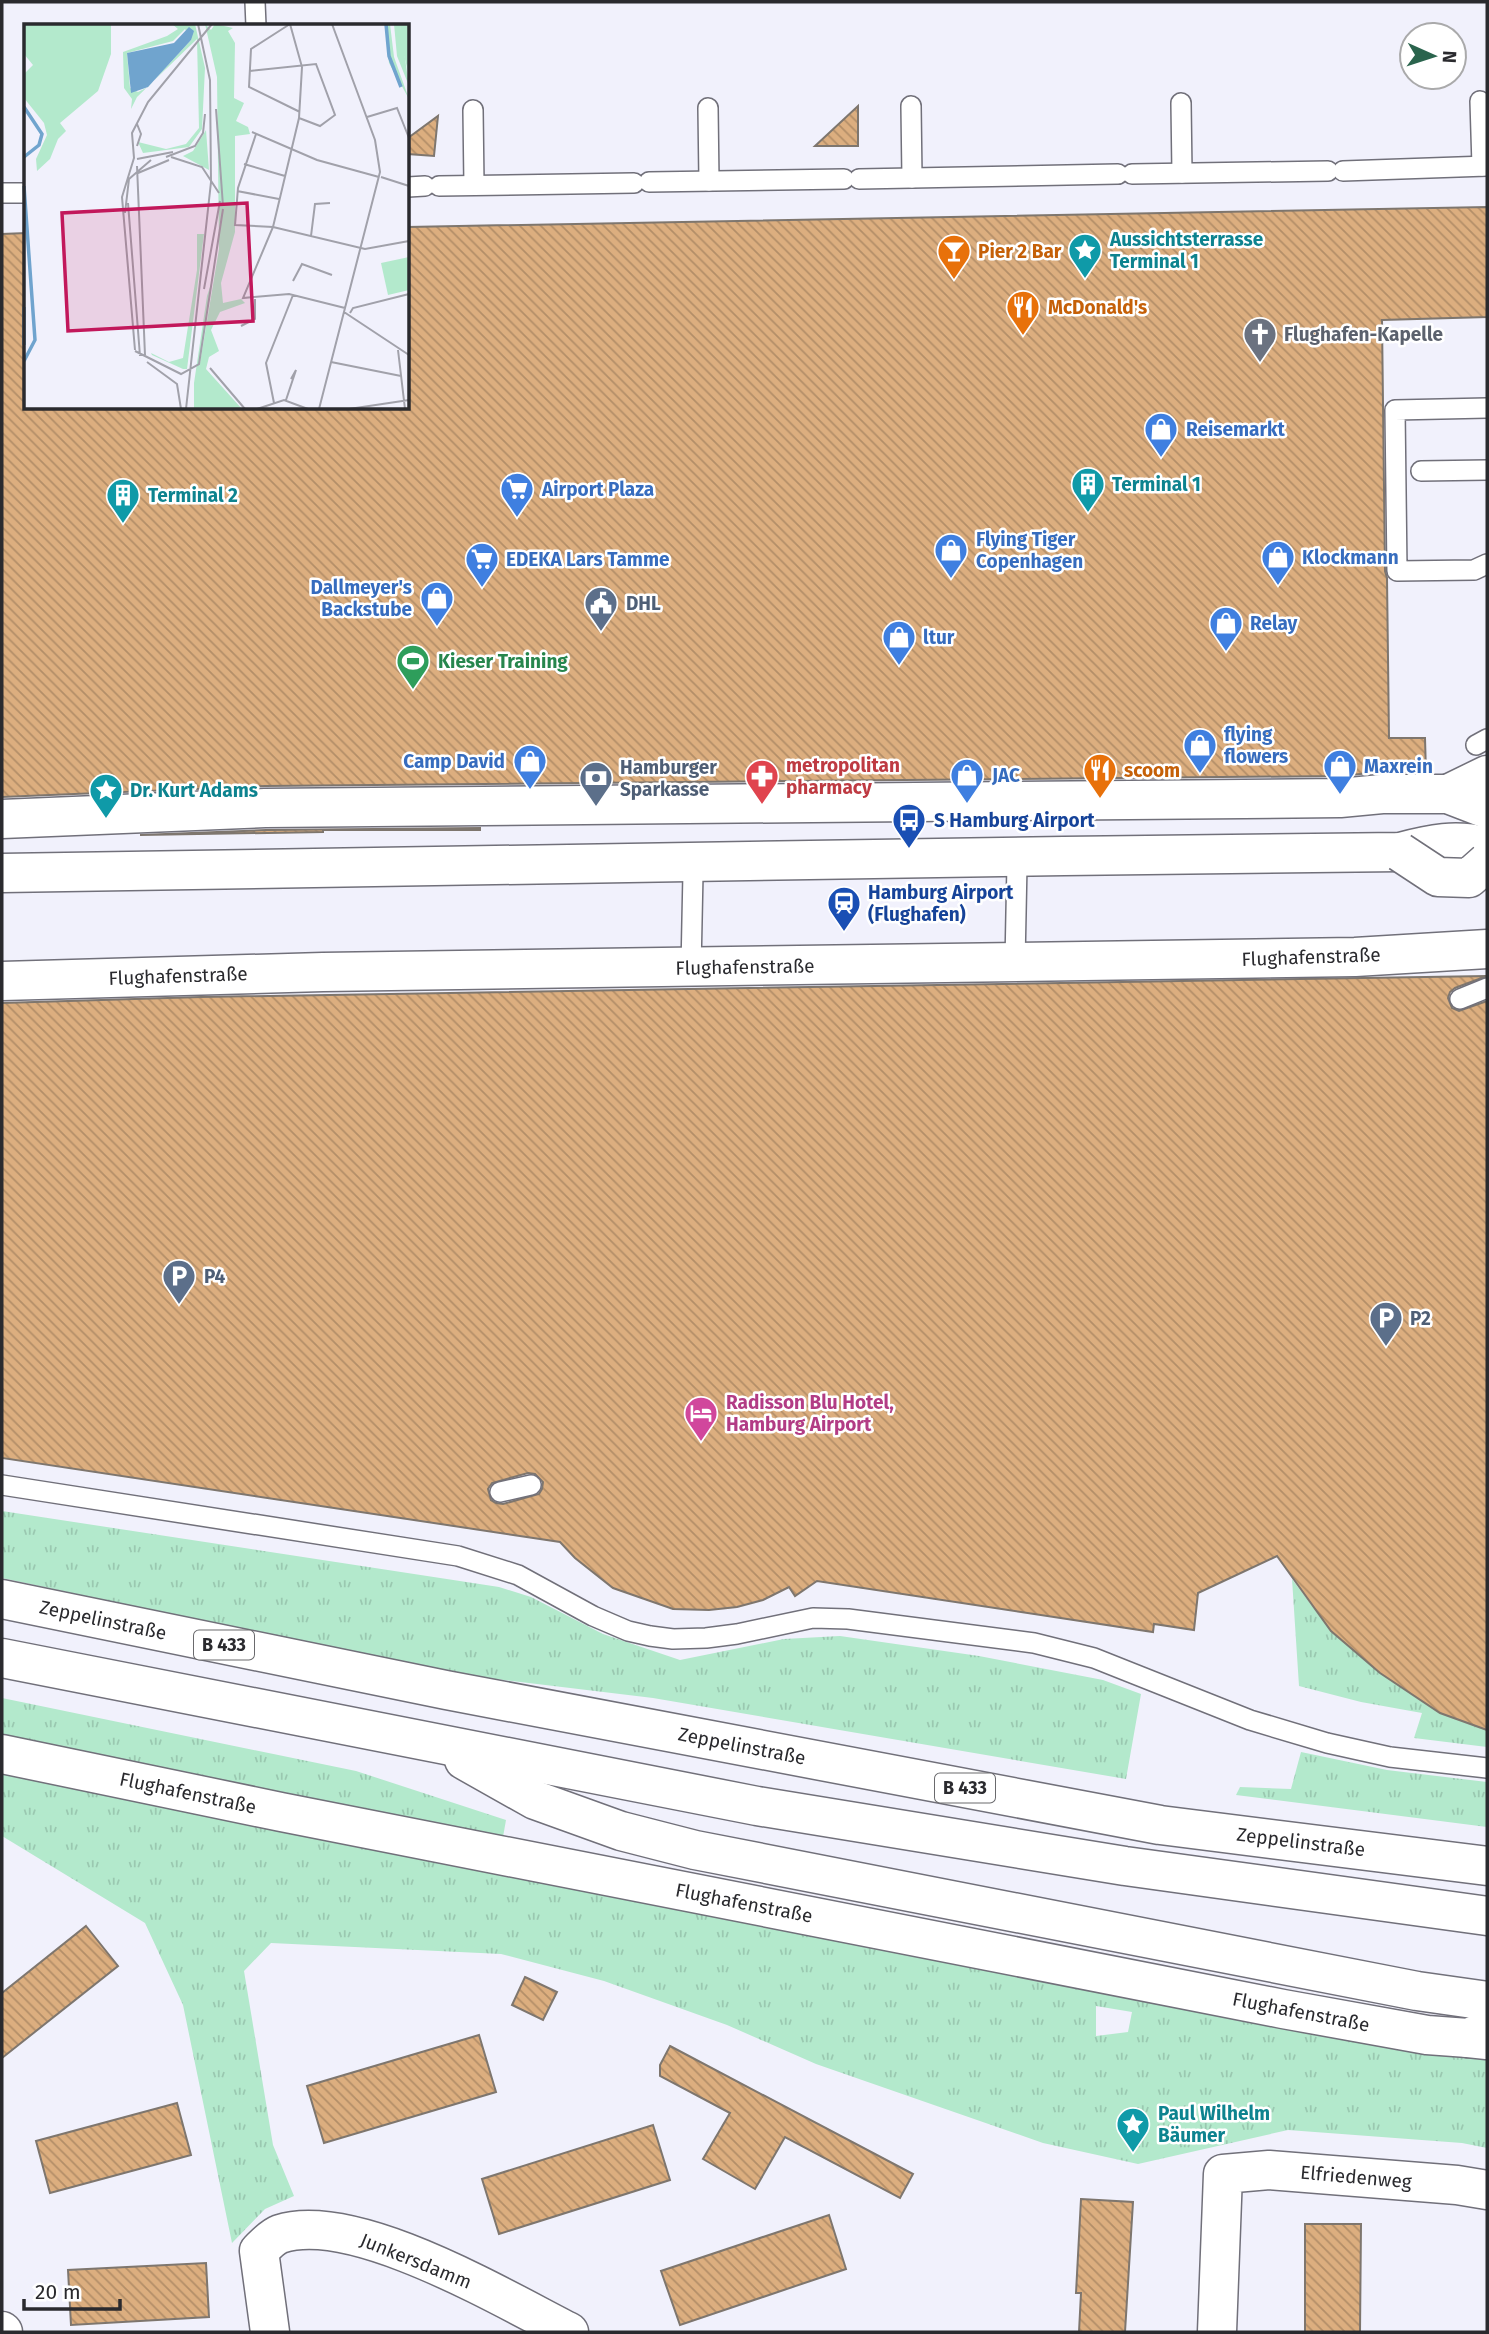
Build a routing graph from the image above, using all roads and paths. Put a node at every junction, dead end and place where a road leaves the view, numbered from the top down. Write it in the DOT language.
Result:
graph roads {
  1 [pos="256,2"];
  2 [pos="256,24"];
  3 [pos="1480,101"];
  4 [pos="1181,103"];
  5 [pos="911,106"];
  6 [pos="708,108"];
  7 [pos="472,110"];
  8 [pos="1485,166"];
  9 [pos="1182,173"];
  10 [pos="912,178"];
  11 [pos="709,181"];
  12 [pos="474,185"];
  13 [pos="424,186"];
  14 [pos="2,193"];
  15 [pos="24,193"];
  16 [pos="1487,408"];
  17 [pos="1487,470"];
  18 [pos="1421,471"];
  19 [pos="1487,564"];
  20 [pos="1483,753"];
  21 [pos="1448,794"];
  22 [pos="1487,809"];
  23 [pos="2,819"];
  24 [pos="1487,839"];
  25 [pos="1487,847"];
  26 [pos="1400,852"];
  27 [pos="1487,854"];
  28 [pos="1487,862"];
  29 [pos="1017,864"];
  30 [pos="2,873"];
  31 [pos="693,873"];
  32 [pos="1487,948"];
  33 [pos="1015,962"];
  34 [pos="691,968"];
  35 [pos="2,981"];
  36 [pos="1487,988"];
  37 [pos="1460,999"];
  38 [pos="2,1485"];
  39 [pos="531,1485"];
  40 [pos="500,1493"];
  41 [pos="2,1599"];
  42 [pos="2,1658"];
  43 [pos="435,1744"];
  44 [pos="2,1754"];
  45 [pos="1487,1768"];
  46 [pos="1487,1866"];
  47 [pos="1487,1916"];
  48 [pos="1487,2001"];
  49 [pos="1481,2036"];
  50 [pos="1487,2190"];
  51 [pos="270,2332"];
  52 [pos="569,2332"];
  53 [pos="1217,2332"];
  1 -- 2 [label="lane"];
  3 -- 8 [label="lane"];
  4 -- 9 [label="lane"];
  5 -- 10 [label="lane"];
  6 -- 11 [label="lane"];
  7 -- 12 [label="lane"];
  8 -- 9 [label="lane"];
  9 -- 10 [label="lane"];
  10 -- 11 [label="lane"];
  11 -- 12 [label="lane"];
  12 -- 13 [label="lane"];
  14 -- 15 [label="lane"];
  16 -- 19 [label="lane"];
  17 -- 18 [label="lane"];
  20 -- 21 [label="main road"];
  21 -- 22 [label="main road"];
  21 -- 23 [label="main road"];
  24 -- 26 [label="main road"];
  25 -- 26 [label="main road"];
  26 -- 27 [label="main road"];
  26 -- 28 [label="main road, bridge"];
  26 -- 30 [label="main road"];
  29 -- 33 [label="lane"];
  31 -- 34 [label="lane"];
  32 -- 33 [label="main road, Flughafenstraße"];
  33 -- 34 [label="main road, Flughafenstraße"];
  34 -- 35 [label="main road, Flughafenstraße"];
  36 -- 37 [label="lane"];
  38 -- 45 [label="lane"];
  39 -- 40 [label="lane"];
  41 -- 46 [label="main road, Zeppelinstraße / B 433"];
  42 -- 43 [label="main road"];
  43 -- 47 [label="main road"];
  43 -- 48 [label="main road"];
  44 -- 49 [label="main road, Flughafenstraße"];
  50 -- 53 [label="main road, Elfriedenweg"];
  51 -- 52 [label="main road, Junkersdamm"];
}
